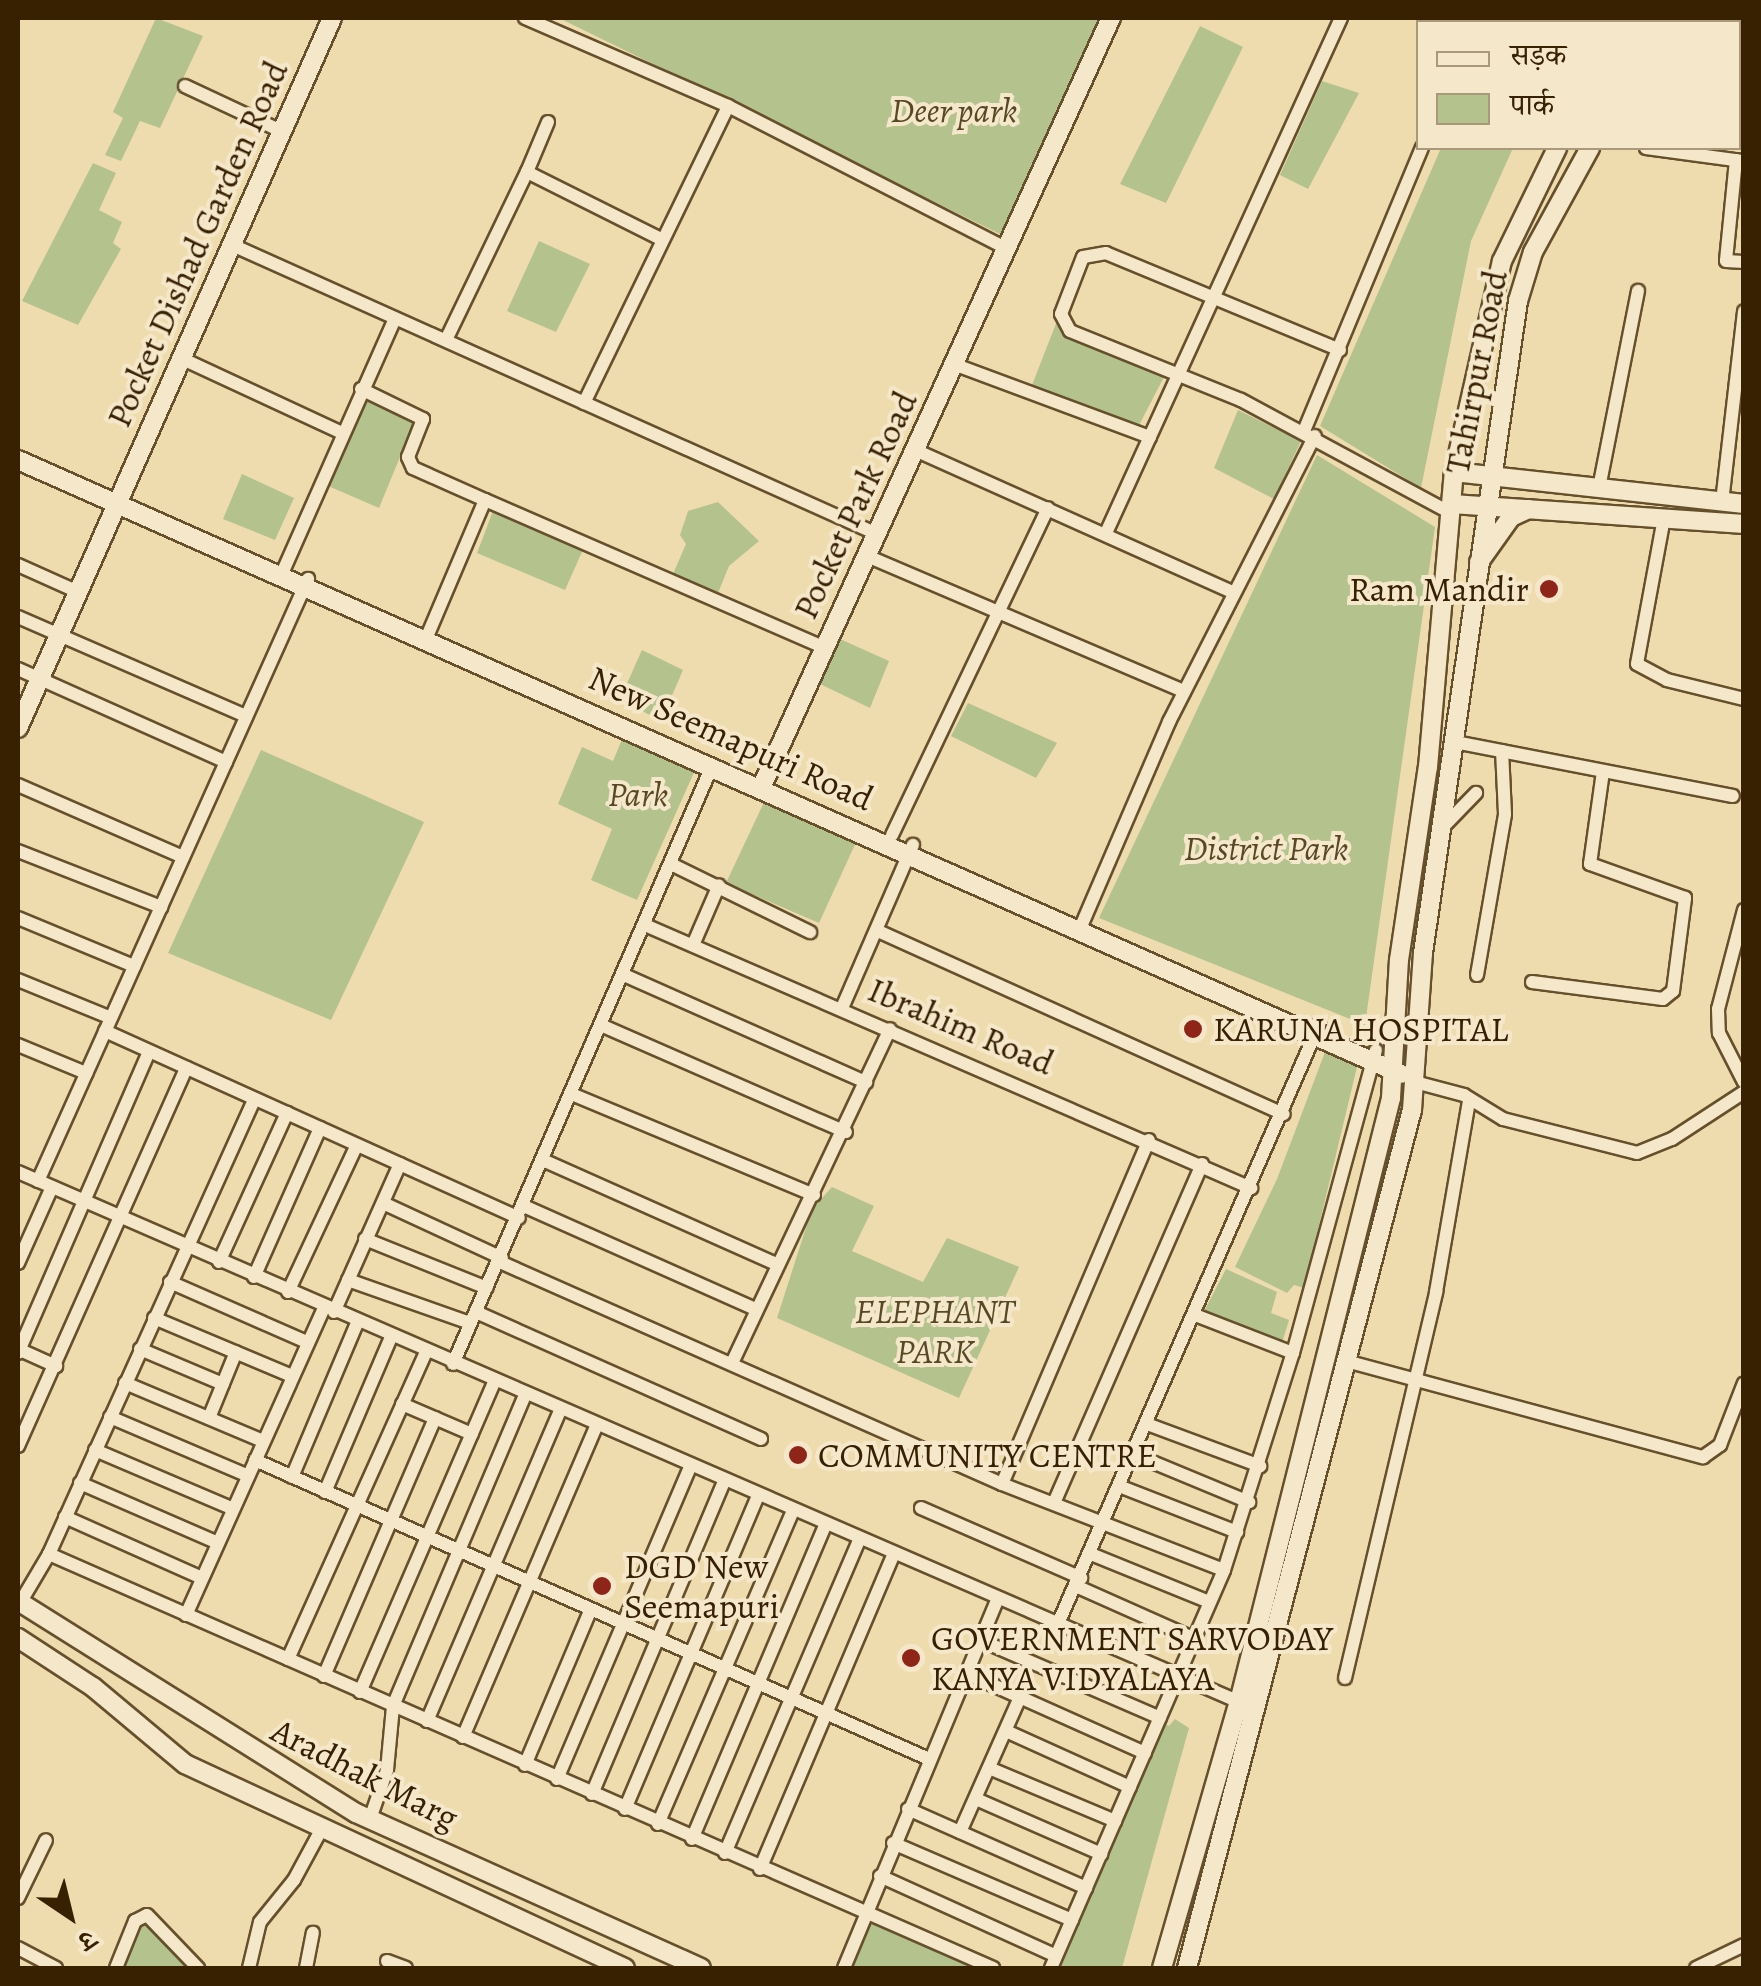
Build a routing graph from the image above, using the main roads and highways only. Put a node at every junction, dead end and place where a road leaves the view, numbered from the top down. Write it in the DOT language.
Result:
graph roads {
  1 [pos="332,18"];
  2 [pos="1110,18"];
  3 [pos="1556,150"];
  4 [pos="1589,150"];
  5 [pos="18,450"];
  6 [pos="18,460"];
  7 [pos="1454,472"];
  8 [pos="1489,476"];
  9 [pos="118,500"];
  10 [pos="1484,504"];
  11 [pos="1744,504"];
  12 [pos="1451,508"];
  13 [pos="1529,509"];
  14 [pos="1744,524"];
  15 [pos="1476,566"];
  16 [pos="306,582"];
  17 [pos="18,728"];
  18 [pos="763,784"];
  19 [pos="911,849"];
  20 [pos="1383,1059"];
  21 [pos="1416,1074"];
  22 [pos="19,1602"];
  23 [pos="18,1638"];
  24 [pos="345,1806"];
  25 [pos="326,1832"];
  26 [pos="625,1968"];
  27 [pos="702,1968"];
  28 [pos="1162,1968"];
  29 [pos="1187,1968"];
  1 -- 9 [label="main road, Pocket Dishad Garden Road"];
  2 -- 18 [label="main road, Pocket Park Road"];
  3 -- 7 [label="main road, Tahirpur Road"];
  4 -- 8 [label="main road, Tahirpur Road"];
  5 -- 9 [label="main road, New Seemapuri Road"];
  6 -- 9 [label="main road, New Seemapuri Road"];
  7 -- 8 [label="main road"];
  7 -- 12 [label="main road, Tahirpur Road"];
  8 -- 10 [label="main road, Tahirpur Road"];
  8 -- 11 [label="main road"];
  9 -- 16 [label="main road, New Seemapuri Road"];
  9 -- 16 [label="main road, New Seemapuri Road"];
  9 -- 17 [label="main road, Pocket Dishad Garden Road"];
  10 -- 12 [label="main road"];
  10 -- 13 [label="main road"];
  10 -- 15 [label="main road, Tahirpur Road"];
  12 -- 20 [label="main road, Tahirpur Road"];
  13 -- 14 [label="main road"];
  13 -- 15 [label="main road"];
  15 -- 21 [label="main road, Tahirpur Road"];
  16 -- 18 [label="main road, New Seemapuri Road"];
  16 -- 18 [label="main road, New Seemapuri Road"];
  18 -- 19 [label="main road, New Seemapuri Road"];
  18 -- 19 [label="main road, New Seemapuri Road"];
  19 -- 20 [label="main road, New Seemapuri Road"];
  20 -- 21 [label="main road, New Seemapuri Road"];
  20 -- 28 [label="main road, Tahirpur Road"];
  21 -- 29 [label="main road, Tahirpur Road"];
  22 -- 24 [label="main road, Aradhak Marg"];
  23 -- 25 [label="main road, Aradhak Marg"];
  24 -- 25 [label="main road"];
  24 -- 27 [label="main road, Aradhak Marg"];
  25 -- 26 [label="main road, Aradhak Marg"];
}
